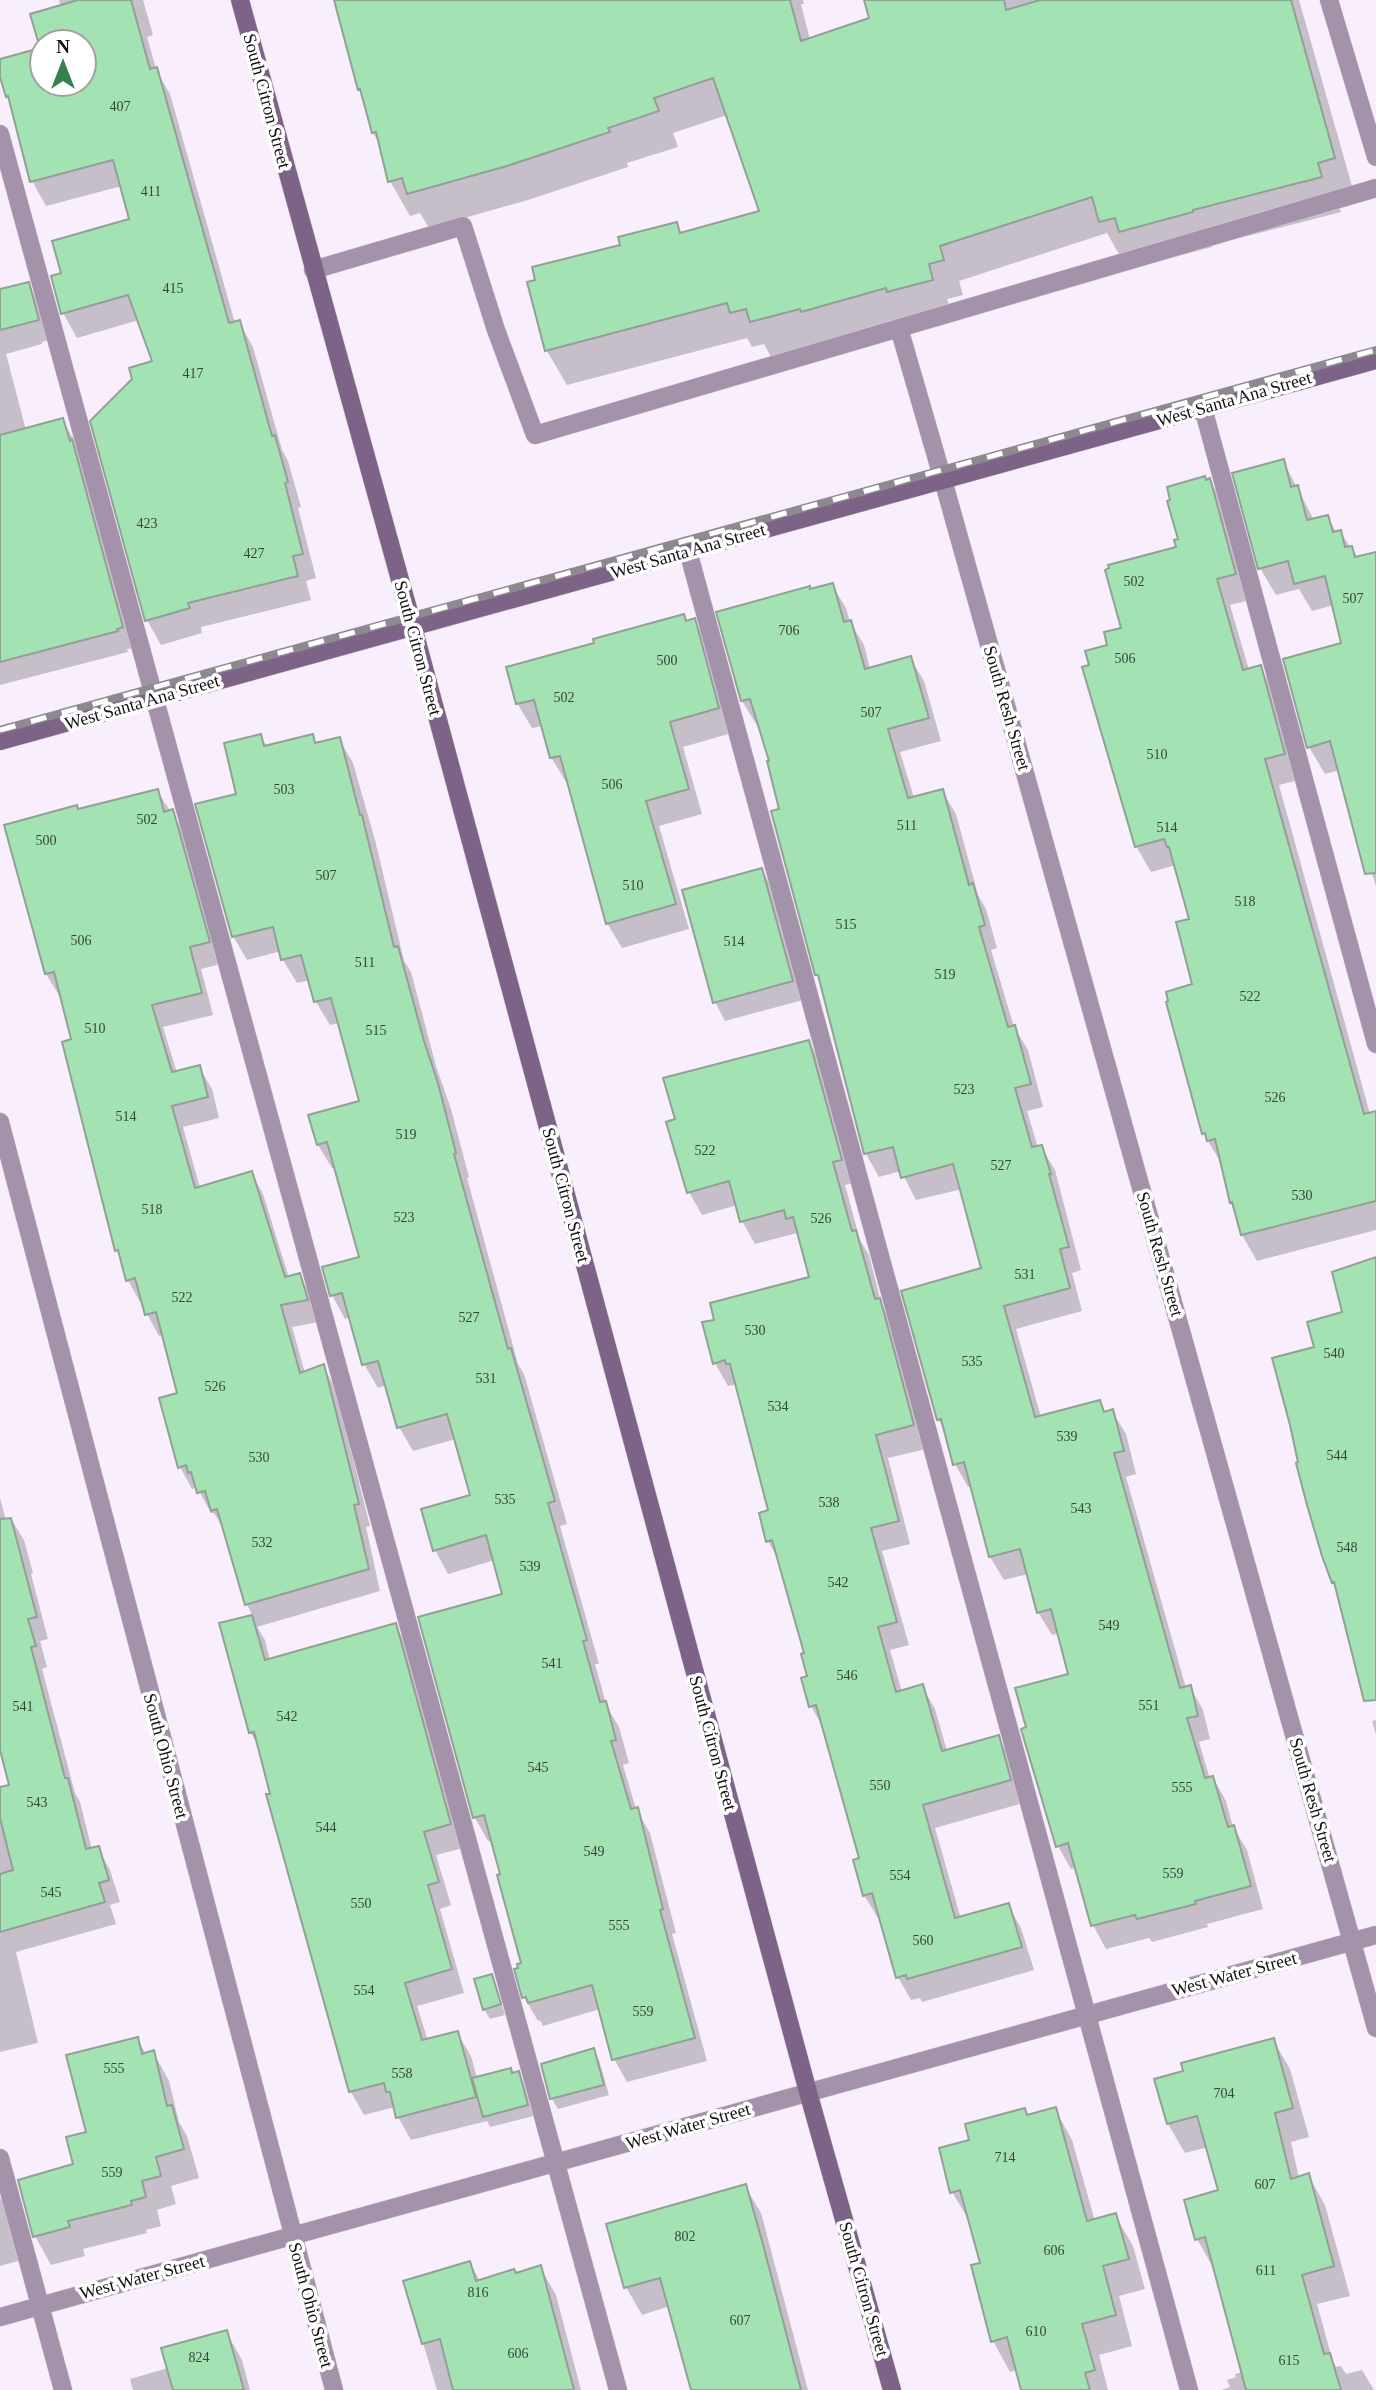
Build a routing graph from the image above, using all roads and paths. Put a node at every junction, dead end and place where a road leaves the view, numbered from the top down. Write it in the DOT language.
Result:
graph roads {
  1 [pos="240,0"];
  2 [pos="1329,0"];
  3 [pos="0,134"];
  4 [pos="1376,157"];
  5 [pos="1376,188"];
  6 [pos="313,270"];
  7 [pos="898,328"];
  8 [pos="1376,360"];
  9 [pos="1203,408"];
  10 [pos="943,480"];
  11 [pos="688,551"];
  12 [pos="413,627"];
  13 [pos="154,698"];
  14 [pos="0,741"];
  15 [pos="1376,1044"];
  16 [pos="0,1122"];
  17 [pos="1376,1935"];
  18 [pos="1353,1941"];
  19 [pos="1085,2015"];
  20 [pos="1376,2028"];
  21 [pos="808,2092"];
  22 [pos="0,2158"];
  23 [pos="555,2162"];
  24 [pos="292,2236"];
  25 [pos="40,2305"];
  26 [pos="0,2317"];
  27 [pos="63,2390"];
  28 [pos="334,2390"];
  29 [pos="618,2390"];
  30 [pos="892,2390"];
  31 [pos="1189,2390"];
  1 -- 6 [label="street, South Citron Street"];
  2 -- 4 [label="street"];
  3 -- 13 [label="street"];
  5 -- 7 [label="street"];
  6 -- 7 [label="street"];
  6 -- 12 [label="street, South Citron Street"];
  7 -- 10 [label="street, South Resh Street"];
  8 -- 9 [label="street, West Santa Ana Street"];
  9 -- 10 [label="street, West Santa Ana Street"];
  9 -- 15 [label="street"];
  10 -- 11 [label="street, West Santa Ana Street"];
  10 -- 18 [label="street, South Resh Street"];
  11 -- 12 [label="street, West Santa Ana Street"];
  11 -- 19 [label="street"];
  12 -- 13 [label="street, West Santa Ana Street"];
  12 -- 21 [label="street, South Citron Street"];
  13 -- 14 [label="street, West Santa Ana Street"];
  13 -- 23 [label="street"];
  16 -- 24 [label="street, South Ohio Street"];
  17 -- 18 [label="street, West Water Street"];
  18 -- 19 [label="street, West Water Street"];
  18 -- 20 [label="street, South Resh Street"];
  19 -- 21 [label="street, West Water Street"];
  19 -- 31 [label="street"];
  21 -- 23 [label="street, West Water Street"];
  21 -- 30 [label="street, South Citron Street"];
  22 -- 25 [label="street"];
  23 -- 24 [label="street, West Water Street"];
  23 -- 29 [label="street"];
  24 -- 25 [label="street, West Water Street"];
  24 -- 28 [label="street, South Ohio Street"];
  25 -- 26 [label="street, West Water Street"];
  25 -- 27 [label="street"];
}
